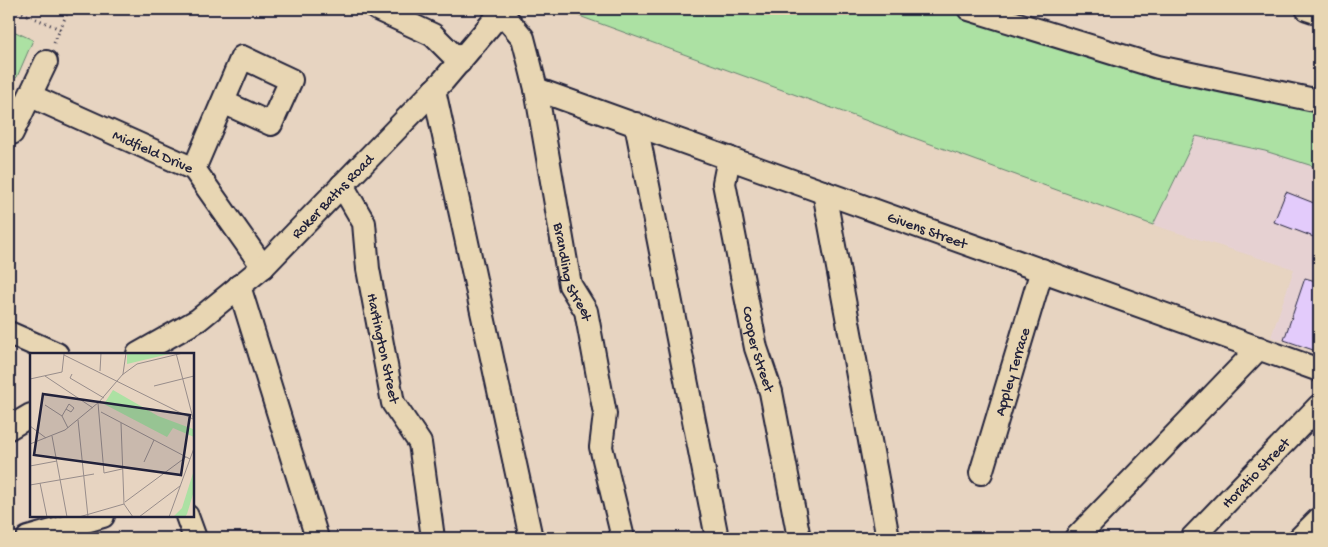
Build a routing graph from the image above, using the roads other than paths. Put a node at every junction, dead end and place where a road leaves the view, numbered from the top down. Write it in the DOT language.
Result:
graph roads {
  1 [pos="377,9"];
  2 [pos="969,9"];
  3 [pos="1306,9"];
  4 [pos="503,10"];
  5 [pos="1319,13"];
  6 [pos="46,62"];
  7 [pos="460,62"];
  8 [pos="536,89"];
  9 [pos="434,90"];
  10 [pos="31,96"];
  11 [pos="1319,100"];
  12 [pos="223,102"];
  13 [pos="636,124"];
  14 [pos="12,133"];
  15 [pos="729,158"];
  16 [pos="194,169"];
  17 [pos="342,186"];
  18 [pos="824,192"];
  19 [pos="263,267"];
  20 [pos="1042,270"];
  21 [pos="239,286"];
  22 [pos="9,333"];
  23 [pos="48,343"];
  24 [pos="1259,348"];
  25 [pos="140,353"];
  26 [pos="1319,370"];
  27 [pos="1319,406"];
  28 [pos="30,416"];
  29 [pos="9,428"];
  30 [pos="981,473"];
  31 [pos="100,517"];
  32 [pos="187,517"];
  33 [pos="1319,519"];
  34 [pos="28,538"];
  35 [pos="195,538"];
  36 [pos="317,538"];
  37 [pos="433,538"];
  38 [pos="531,538"];
  39 [pos="623,538"];
  40 [pos="717,538"];
  41 [pos="799,538"];
  42 [pos="888,538"];
  43 [pos="1076,538"];
  44 [pos="1192,538"];
  45 [pos="1300,538"];
  1 -- 7 [label="street"];
  2 -- 11 [label="street"];
  3 -- 5 [label="street"];
  4 -- 7 [label="street, Roker Baths Road"];
  4 -- 8 [label="street, Brandling Street"];
  6 -- 10 [label="street"];
  7 -- 9 [label="street, Roker Baths Road"];
  8 -- 13 [label="street, Givens Street"];
  8 -- 39 [label="street, Brandling Street"];
  9 -- 17 [label="street, Roker Baths Road"];
  9 -- 38 [label="street"];
  10 -- 14 [label="street"];
  10 -- 16 [label="street, Midfield Drive"];
  12 -- 16 [label="street"];
  13 -- 15 [label="street, Givens Street"];
  13 -- 40 [label="street"];
  15 -- 18 [label="street, Givens Street"];
  15 -- 41 [label="street, Cooper Street"];
  16 -- 19 [label="street, Midfield Drive"];
  17 -- 19 [label="street, Roker Baths Road"];
  17 -- 37 [label="street, Hartington Street"];
  18 -- 20 [label="street, Givens Street"];
  18 -- 42 [label="street"];
  19 -- 21 [label="street, Roker Baths Road"];
  20 -- 24 [label="street, Givens Street"];
  20 -- 30 [label="street, Appley Terrace"];
  21 -- 25 [label="street, Roker Baths Road"];
  21 -- 36 [label="street"];
  22 -- 23 [label="street"];
  24 -- 26 [label="street, Givens Street"];
  24 -- 43 [label="street"];
  27 -- 44 [label="street, Horatio Street"];
  28 -- 29 [label="street"];
  31 -- 34 [label="street"];
  32 -- 35 [label="street"];
  33 -- 45 [label="street"];
}
